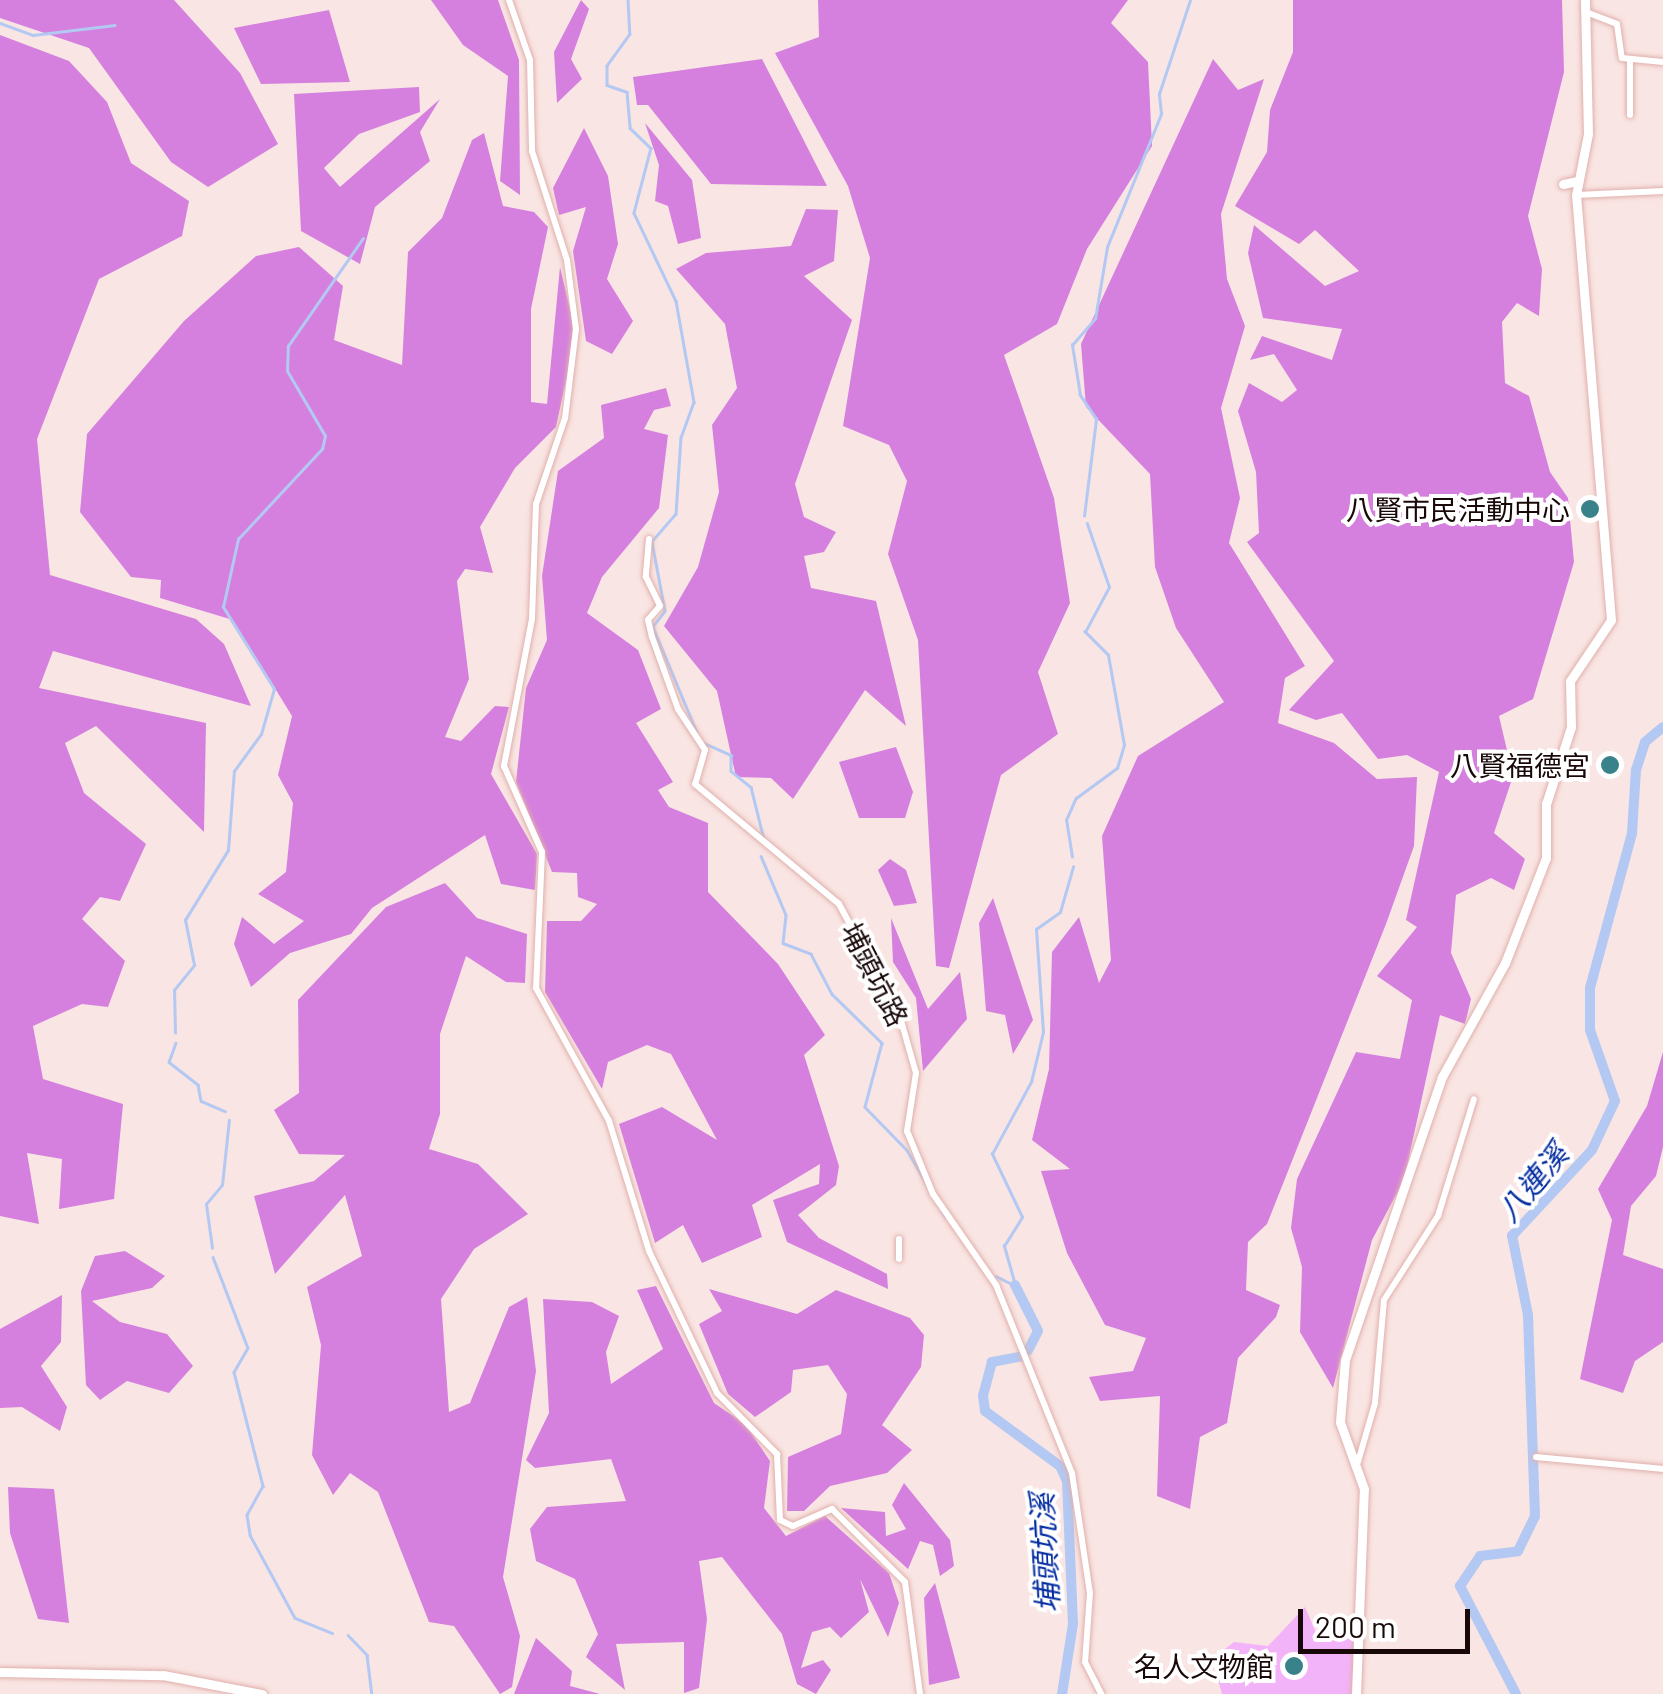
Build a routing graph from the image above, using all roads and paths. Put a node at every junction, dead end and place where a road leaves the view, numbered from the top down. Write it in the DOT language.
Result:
graph roads {
  1 [pos="509,0"];
  2 [pos="1585,0"];
  3 [pos="1584,12"];
  4 [pos="1630,58"];
  5 [pos="1663,62"];
  6 [pos="1630,115"];
  7 [pos="1577,181"];
  8 [pos="1563,184"];
  9 [pos="1663,191"];
  10 [pos="1576,195"];
  11 [pos="649,539"];
  12 [pos="1474,1099"];
  13 [pos="900,1239"];
  14 [pos="899,1259"];
  15 [pos="1536,1457"];
  16 [pos="1358,1462"];
  17 [pos="1663,1469"];
  18 [pos="0,1672"];
  19 [pos="262,1694"];
  20 [pos="920,1694"];
  21 [pos="1101,1694"];
  22 [pos="1356,1694"];
  1 -- 20 [label="street"];
  2 -- 3 [label="street"];
  3 -- 4 [label="street"];
  3 -- 7 [label="street"];
  4 -- 5 [label="street"];
  4 -- 6 [label="street"];
  7 -- 8 [label="street"];
  7 -- 10 [label="street"];
  9 -- 10 [label="street"];
  10 -- 16 [label="street"];
  11 -- 21 [label="street, 埔頭坑路"];
  12 -- 16 [label="street"];
  13 -- 14 [label="street"];
  15 -- 17 [label="street"];
  16 -- 22 [label="street"];
  18 -- 19 [label="street"];
}
